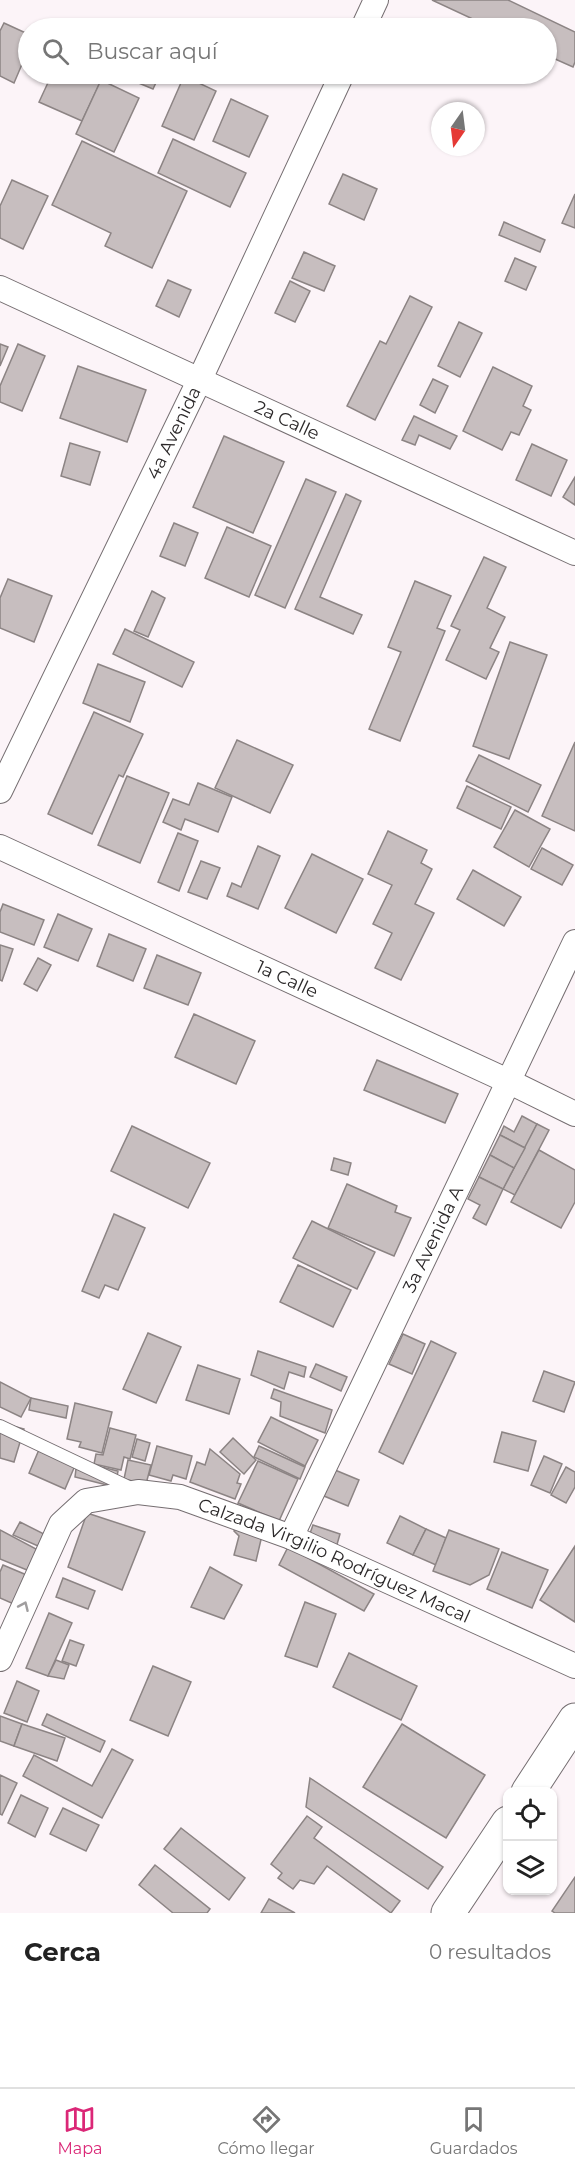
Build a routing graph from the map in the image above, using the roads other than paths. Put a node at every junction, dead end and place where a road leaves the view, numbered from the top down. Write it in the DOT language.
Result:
graph roads {
  1 [pos="376,0"];
  2 [pos="368,18"];
  3 [pos="337,84"];
  4 [pos="0,288"];
  5 [pos="200,379"];
  6 [pos="575,553"];
  7 [pos="0,791"];
  8 [pos="0,847"];
  9 [pos="575,942"];
  10 [pos="510,1082"];
  11 [pos="575,1114"];
  12 [pos="0,1426"];
  13 [pos="138,1492"];
  14 [pos="291,1537"];
  15 [pos="0,1659"];
  16 [pos="575,1666"];
  17 [pos="575,1720"];
  18 [pos="531,1787"];
  19 [pos="503,1828"];
  20 [pos="448,1913"];
  1 -- 2 [label="street"];
  3 -- 5 [label="street, 4a Avenida"];
  4 -- 5 [label="street, 2a Calle"];
  5 -- 6 [label="street, 2a Calle"];
  5 -- 7 [label="street, 4a Avenida"];
  8 -- 10 [label="street, 1a Calle"];
  9 -- 10 [label="street, 3a Avenida A"];
  10 -- 11 [label="street, 1a Calle"];
  10 -- 14 [label="street, 3a Avenida A"];
  12 -- 13 [label="lane"];
  13 -- 14 [label="street, Calzada Virgilio Rodríguez Macal"];
  15 -- 13 [label="street, Calzada Virgilio Rodríguez Macal, one-way"];
  14 -- 16 [label="street, Calzada Virgilio Rodríguez Macal"];
  17 -- 18 [label="street"];
  19 -- 20 [label="street"];
}
